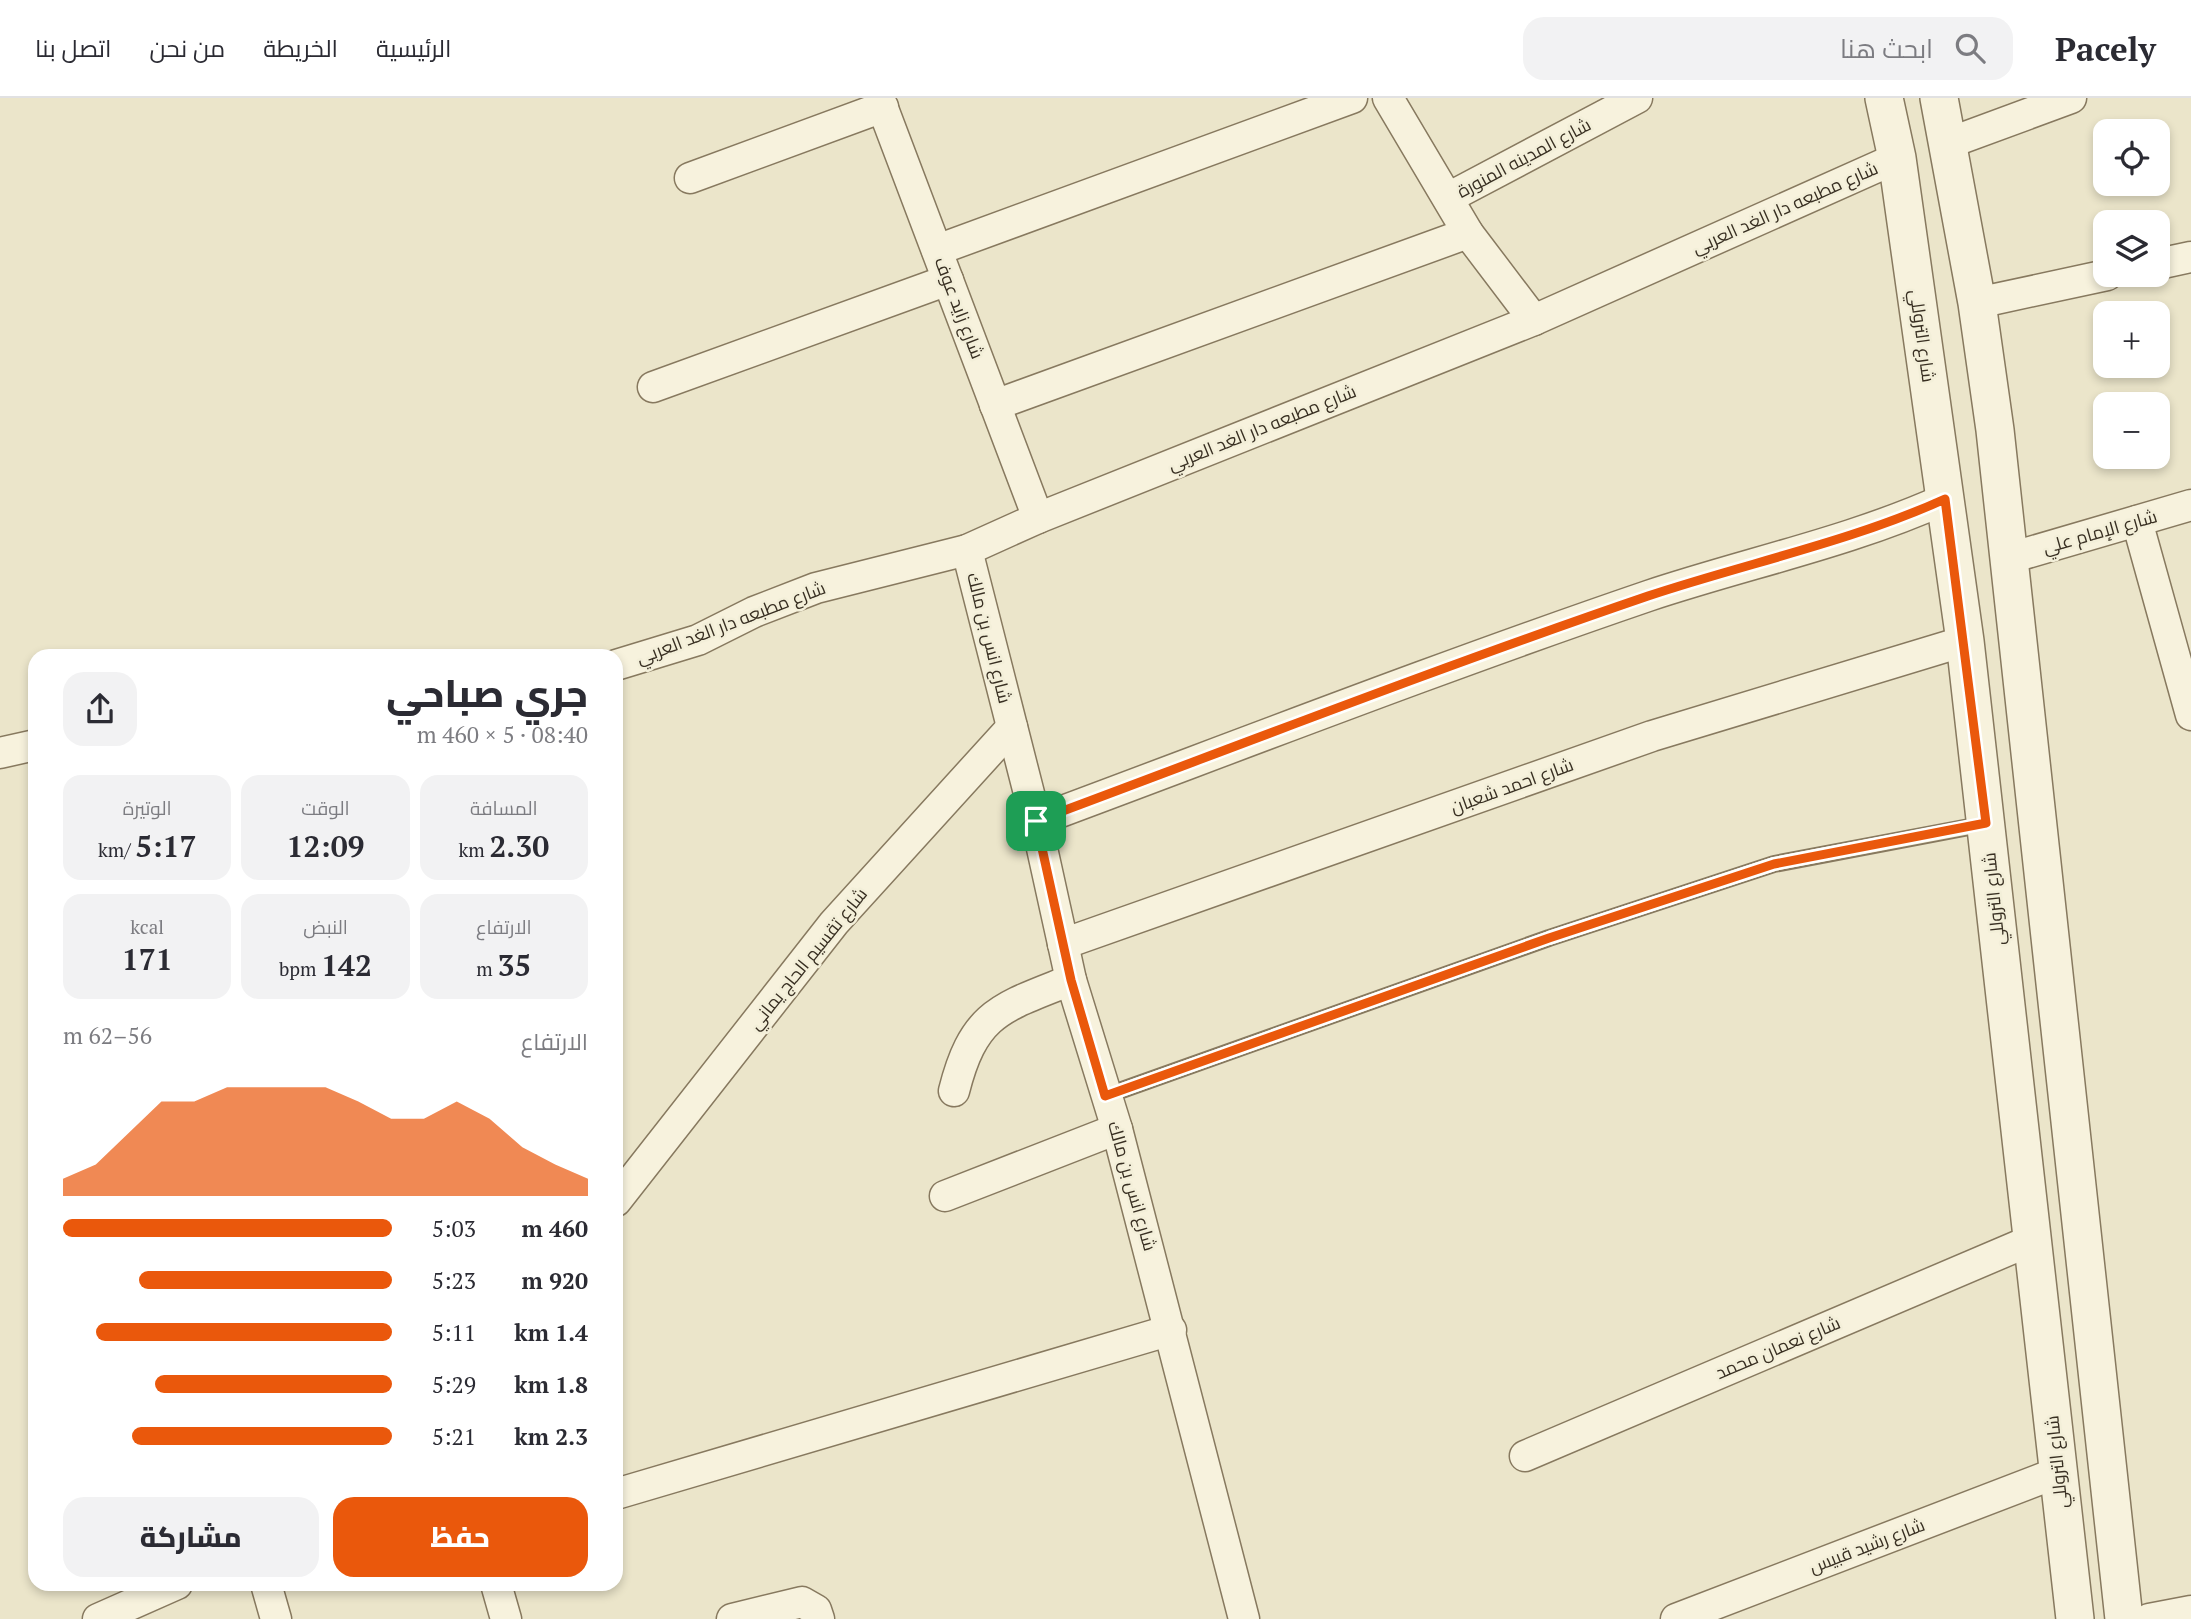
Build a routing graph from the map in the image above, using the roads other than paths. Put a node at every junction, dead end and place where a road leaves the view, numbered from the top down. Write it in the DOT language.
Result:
graph roads {
  1 [pos="1352,98"];
  2 [pos="1388,98"];
  3 [pos="1637,98"];
  4 [pos="1884,98"];
  5 [pos="1939,98"];
  6 [pos="2070,98"];
  7 [pos="881,102"];
  8 [pos="1949,143"];
  9 [pos="1897,158"];
  10 [pos="690,178"];
  11 [pos="1448,198"];
  12 [pos="1468,233"];
  13 [pos="937,250"];
  14 [pos="2191,257"];
  15 [pos="2170,261"];
  16 [pos="2093,278"];
  17 [pos="948,280"];
  18 [pos="1976,303"];
  19 [pos="1534,320"];
  20 [pos="653,387"];
  21 [pos="995,405"];
  22 [pos="1945,499"];
  23 [pos="2191,505"];
  24 [pos="1038,518"];
  25 [pos="2137,521"];
  26 [pos="967,550"];
  27 [pos="2010,558"];
  28 [pos="1965,641"];
  29 [pos="623,663"];
  30 [pos="2191,715"];
  31 [pos="1012,727"];
  32 [pos="28,747"];
  33 [pos="0,753"];
  34 [pos="1036,821"];
  35 [pos="1986,823"];
  36 [pos="1063,944"];
  37 [pos="1071,980"];
  38 [pos="954,1091"];
  39 [pos="1105,1096"];
  40 [pos="1117,1129"];
  41 [pos="623,1193"];
  42 [pos="946,1196"];
  43 [pos="2032,1240"];
  44 [pos="1171,1330"];
  45 [pos="1525,1456"];
  46 [pos="2059,1472"];
  47 [pos="623,1492"];
  48 [pos="163,1591"];
  49 [pos="268,1591"];
  50 [pos="498,1591"];
  51 [pos="2191,1611"];
  52 [pos="114,1615"];
  53 [pos="275,1619"];
  54 [pos="506,1619"];
  55 [pos="732,1619"];
  56 [pos="819,1619"];
  57 [pos="1244,1619"];
  58 [pos="1676,1619"];
  59 [pos="2075,1619"];
  60 [pos="2124,1619"];
  61 [pos="2149,1619"];
  1 -- 13 [label="street"];
  2 -- 11 [label="street"];
  3 -- 11 [label="street, شارع المدينه المنورة"];
  4 -- 9 [label="street, شارع التروللي"];
  5 -- 8 [label="street"];
  6 -- 8 [label="street"];
  7 -- 10 [label="street"];
  7 -- 13 [label="street, شارع زايد عوف"];
  8 -- 18 [label="street"];
  9 -- 19 [label="street, شارع مطبعه دار الغد العربي"];
  9 -- 22 [label="street, شارع التروللي"];
  11 -- 12 [label="street"];
  12 -- 19 [label="street"];
  12 -- 21 [label="street"];
  13 -- 17 [label="street, شارع زايد عوف"];
  14 -- 15 [label="street"];
  16 -- 18 [label="street"];
  17 -- 20 [label="street"];
  17 -- 21 [label="street, شارع زايد عوف"];
  18 -- 27 [label="street"];
  19 -- 24 [label="street, شارع مطبعه دار الغد العربي"];
  21 -- 24 [label="street, شارع زايد عوف"];
  22 -- 28 [label="street, شارع التروللي"];
  22 -- 34 [label="street"];
  23 -- 25 [label="street, شارع الإمام علي"];
  24 -- 26 [label="street, شارع مطبعه دار الغد العربي"];
  25 -- 27 [label="street, شارع الإمام علي"];
  25 -- 30 [label="street"];
  26 -- 29 [label="street, شارع مطبعه دار الغد العربي"];
  26 -- 31 [label="street, شارع انس بن مالك"];
  27 -- 60 [label="street"];
  28 -- 35 [label="street, شارع التروللي"];
  28 -- 36 [label="street, شارع احمد شعبان"];
  31 -- 34 [label="street, شارع انس بن مالك"];
  31 -- 41 [label="street, شارع تقسيم الحاج يماني"];
  32 -- 33 [label="street"];
  34 -- 36 [label="street, شارع انس بن مالك"];
  35 -- 39 [label="lane"];
  35 -- 43 [label="street, شارع التروللي"];
  36 -- 37 [label="street, شارع انس بن مالك"];
  37 -- 38 [label="street"];
  37 -- 39 [label="street, شارع انس بن مالك"];
  39 -- 40 [label="street, شارع انس بن مالك"];
  40 -- 42 [label="street"];
  40 -- 44 [label="street, شارع انس بن مالك"];
  43 -- 45 [label="street, شارع نعمان محمد"];
  43 -- 46 [label="street, شارع التروللي"];
  44 -- 47 [label="street"];
  44 -- 57 [label="street, شارع انس بن مالك"];
  46 -- 58 [label="street, شارع رشيد قبيس"];
  46 -- 59 [label="street, شارع التروللي"];
  48 -- 52 [label="street"];
  49 -- 53 [label="street"];
  50 -- 54 [label="street"];
  51 -- 61 [label="street"];
  55 -- 56 [label="street"];
}
